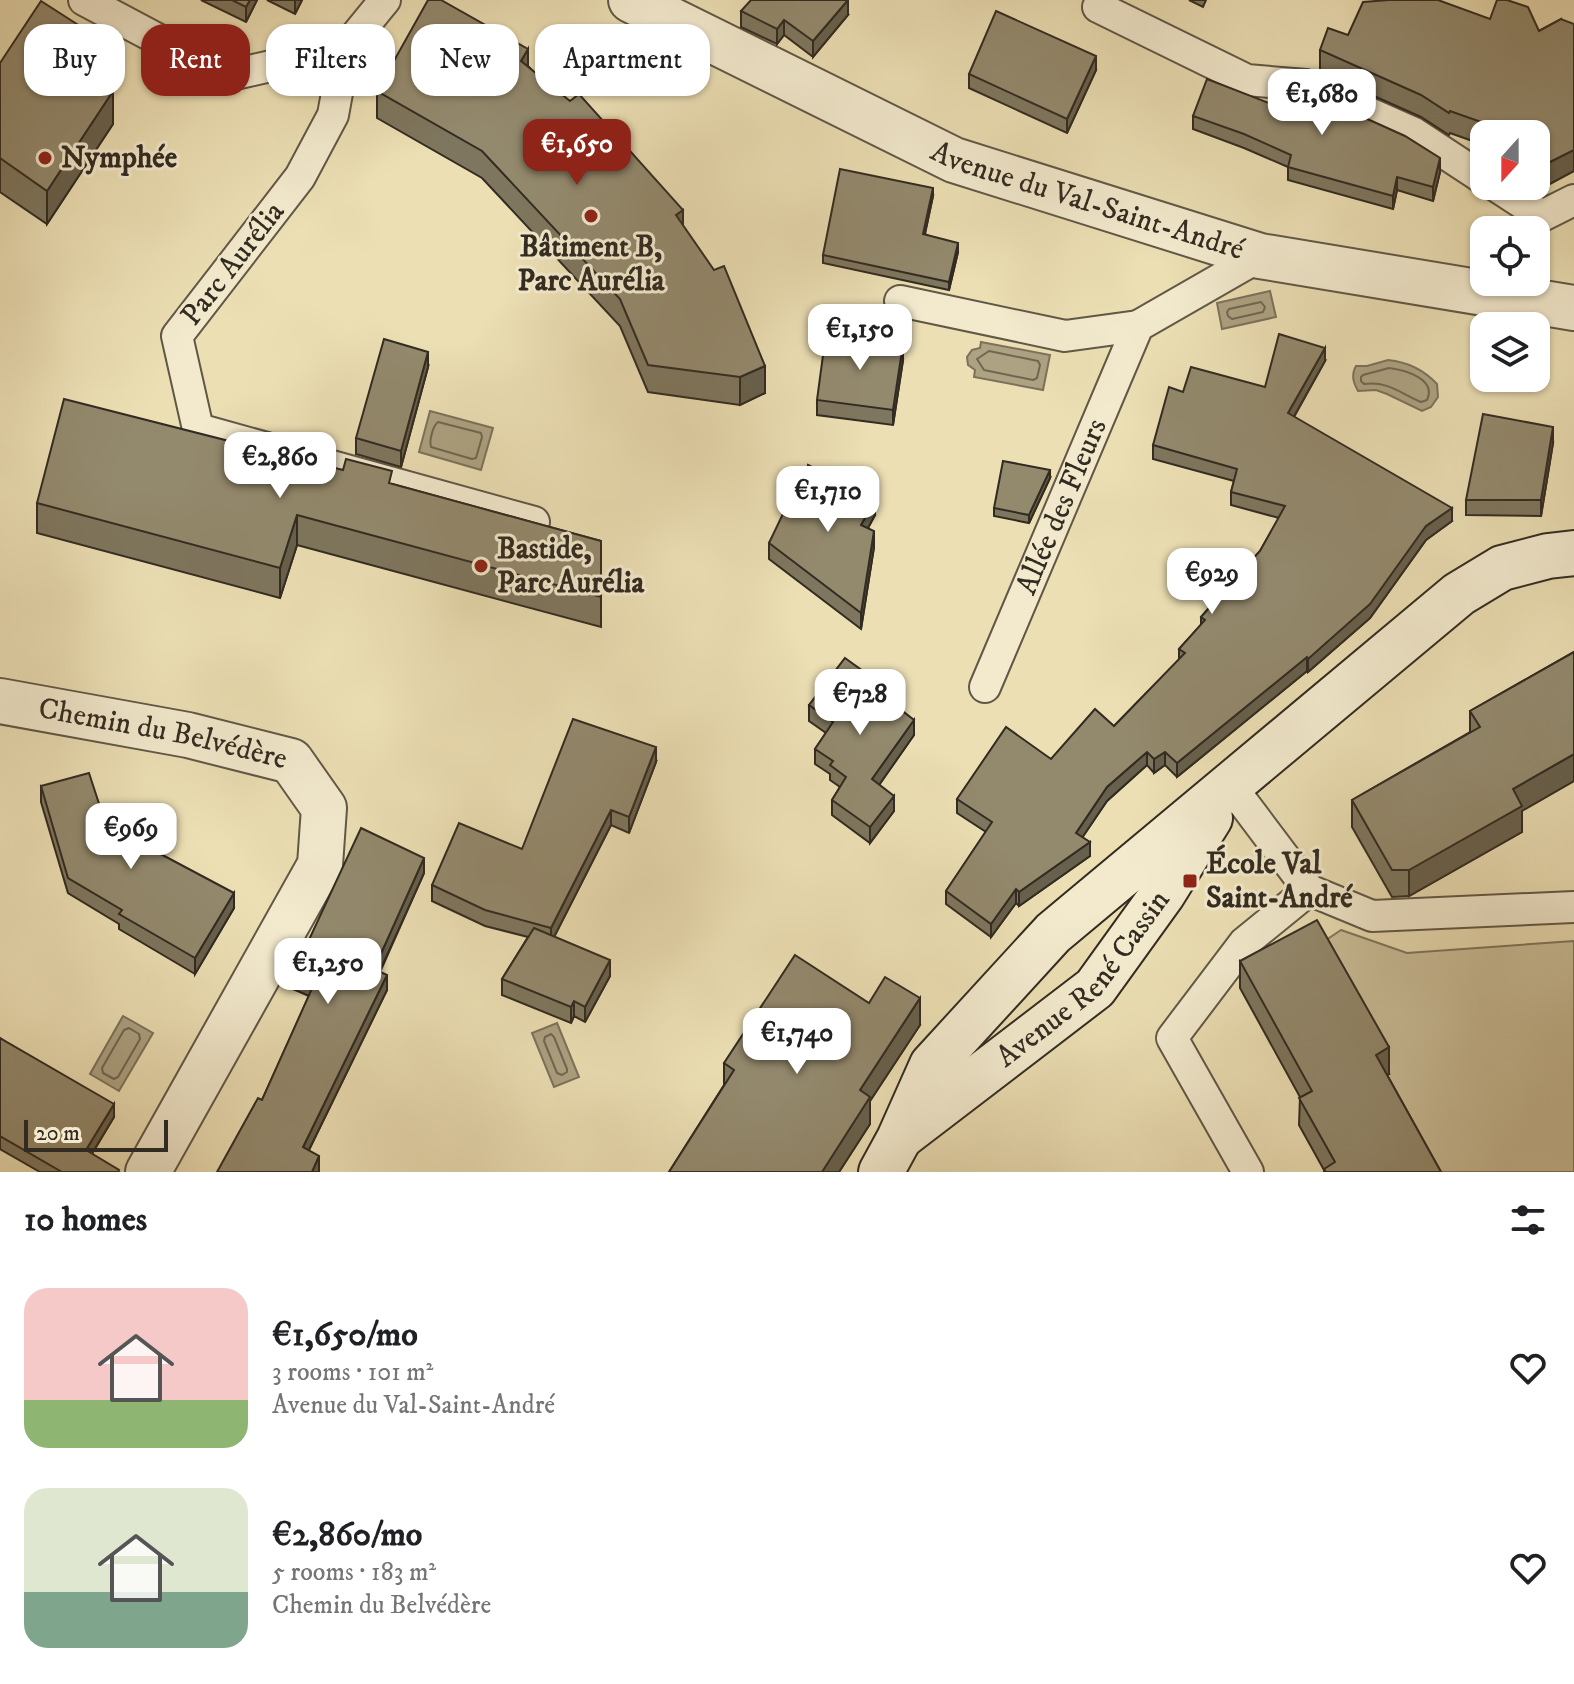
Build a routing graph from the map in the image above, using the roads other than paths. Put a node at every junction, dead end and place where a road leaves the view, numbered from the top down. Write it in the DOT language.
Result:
graph roads {
  1 [pos="84,0"];
  2 [pos="385,0"];
  3 [pos="631,0"];
  4 [pos="1098,7"];
  5 [pos="365,24"];
  6 [pos="266,67"];
  7 [pos="336,96"];
  8 [pos="1470,170"];
  9 [pos="1517,200"];
  10 [pos="1574,200"];
  11 [pos="1260,256"];
  12 [pos="900,301"];
  13 [pos="1574,308"];
  14 [pos="1138,326"];
  15 [pos="534,522"];
  16 [pos="1574,553"];
  17 [pos="985,687"];
  18 [pos="0,701"];
  19 [pos="1230,785"];
  20 [pos="1309,890"];
  21 [pos="1574,907"];
  22 [pos="890,1155"];
  23 [pos="148,1172"];
  24 [pos="1248,1172"];
  1 -- 6 [label="lane"];
  2 -- 5 [label="lane, Parc Aurélia"];
  3 -- 11 [label="street, Avenue du Val-Saint-André"];
  4 -- 8 [label="lane"];
  7 -- 15 [label="lane, Parc Aurélia"];
  9 -- 10 [label="lane"];
  11 -- 13 [label="street, Avenue du Val-Saint-André"];
  11 -- 14 [label="lane"];
  12 -- 14 [label="lane"];
  14 -- 17 [label="lane, Allée des Fleurs"];
  16 -- 19 [label="street, Avenue René Cassin"];
  18 -- 23 [label="street, Chemin du Belvédère"];
  19 -- 20 [label="lane"];
  19 -- 22 [label="street, Avenue René Cassin"];
  19 -- 22 [label="street, Avenue René Cassin"];
  20 -- 21 [label="lane"];
  20 -- 24 [label="lane"];
}
